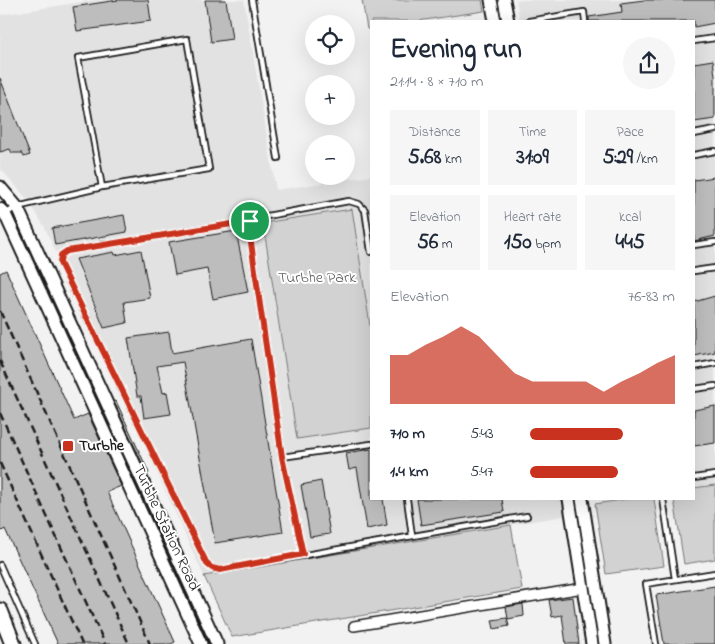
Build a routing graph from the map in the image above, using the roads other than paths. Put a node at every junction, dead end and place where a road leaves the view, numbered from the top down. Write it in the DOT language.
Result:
graph roads {
  1 [pos="252,0"];
  2 [pos="491,0"];
  3 [pos="504,0"];
  4 [pos="495,20"];
  5 [pos="508,20"];
  6 [pos="535,20"];
  7 [pos="585,20"];
  8 [pos="715,38"];
  9 [pos="695,42"];
  10 [pos="715,130"];
  11 [pos="695,134"];
  12 [pos="715,151"];
  13 [pos="695,154"];
  14 [pos="278,158"];
  15 [pos="0,187"];
  16 [pos="102,187"];
  17 [pos="17,206"];
  18 [pos="370,209"];
  19 [pos="365,210"];
  20 [pos="2,211"];
  21 [pos="250,221"];
  22 [pos="715,242"];
  23 [pos="370,245"];
  24 [pos="695,245"];
  25 [pos="715,268"];
  26 [pos="695,271"];
  27 [pos="65,311"];
  28 [pos="52,317"];
  29 [pos="715,363"];
  30 [pos="695,367"];
  31 [pos="715,386"];
  32 [pos="695,389"];
  33 [pos="370,444"];
  34 [pos="126,446"];
  35 [pos="113,452"];
  36 [pos="282,457"];
  37 [pos="715,475"];
  38 [pos="695,478"];
  39 [pos="406,500"];
  40 [pos="569,500"];
  41 [pos="582,500"];
  42 [pos="662,500"];
  43 [pos="527,516"];
  44 [pos="412,536"];
  45 [pos="303,554"];
  46 [pos="0,565"];
  47 [pos="715,573"];
  48 [pos="676,579"];
  49 [pos="190,584"];
  50 [pos="583,588"];
  51 [pos="177,590"];
  52 [pos="0,611"];
  53 [pos="354,626"];
  54 [pos="13,644"];
  55 [pos="35,644"];
  56 [pos="202,644"];
  57 [pos="217,644"];
  58 [pos="592,644"];
  59 [pos="605,644"];
  60 [pos="656,644"];
  1 -- 14 [label="lane"];
  2 -- 4 [label="street"];
  3 -- 5 [label="street"];
  6 -- 7 [label="lane"];
  8 -- 9 [label="lane"];
  10 -- 11 [label="lane"];
  12 -- 13 [label="lane"];
  15 -- 17 [label="street, Turbhe Station Road"];
  16 -- 16 [label="lane"];
  16 -- 17 [label="lane"];
  17 -- 20 [label="lane"];
  17 -- 27 [label="street, Turbhe Station Road"];
  18 -- 19 [label="lane"];
  19 -- 21 [label="lane"];
  19 -- 23 [label="lane"];
  20 -- 28 [label="street, Turbhe Station Road"];
  21 -- 36 [label="lane"];
  21 -- 45 [label="lane"];
  22 -- 24 [label="lane"];
  25 -- 26 [label="lane"];
  27 -- 28 [label="street"];
  27 -- 34 [label="street, Turbhe Station Road"];
  28 -- 35 [label="street, Turbhe Station Road"];
  29 -- 30 [label="lane"];
  31 -- 32 [label="lane"];
  33 -- 36 [label="lane"];
  34 -- 35 [label="street"];
  34 -- 49 [label="street, Turbhe Station Road"];
  35 -- 51 [label="street, Turbhe Station Road"];
  36 -- 45 [label="lane"];
  37 -- 38 [label="lane"];
  39 -- 44 [label="lane"];
  40 -- 50 [label="street"];
  41 -- 59 [label="street"];
  42 -- 48 [label="lane"];
  43 -- 44 [label="lane"];
  44 -- 45 [label="lane"];
  46 -- 55 [label="lane"];
  47 -- 48 [label="lane"];
  48 -- 60 [label="lane"];
  49 -- 51 [label="street"];
  49 -- 57 [label="street, Turbhe Station Road"];
  50 -- 53 [label="street"];
  50 -- 58 [label="street"];
  51 -- 56 [label="street, Turbhe Station Road"];
  52 -- 54 [label="main road"];
}
